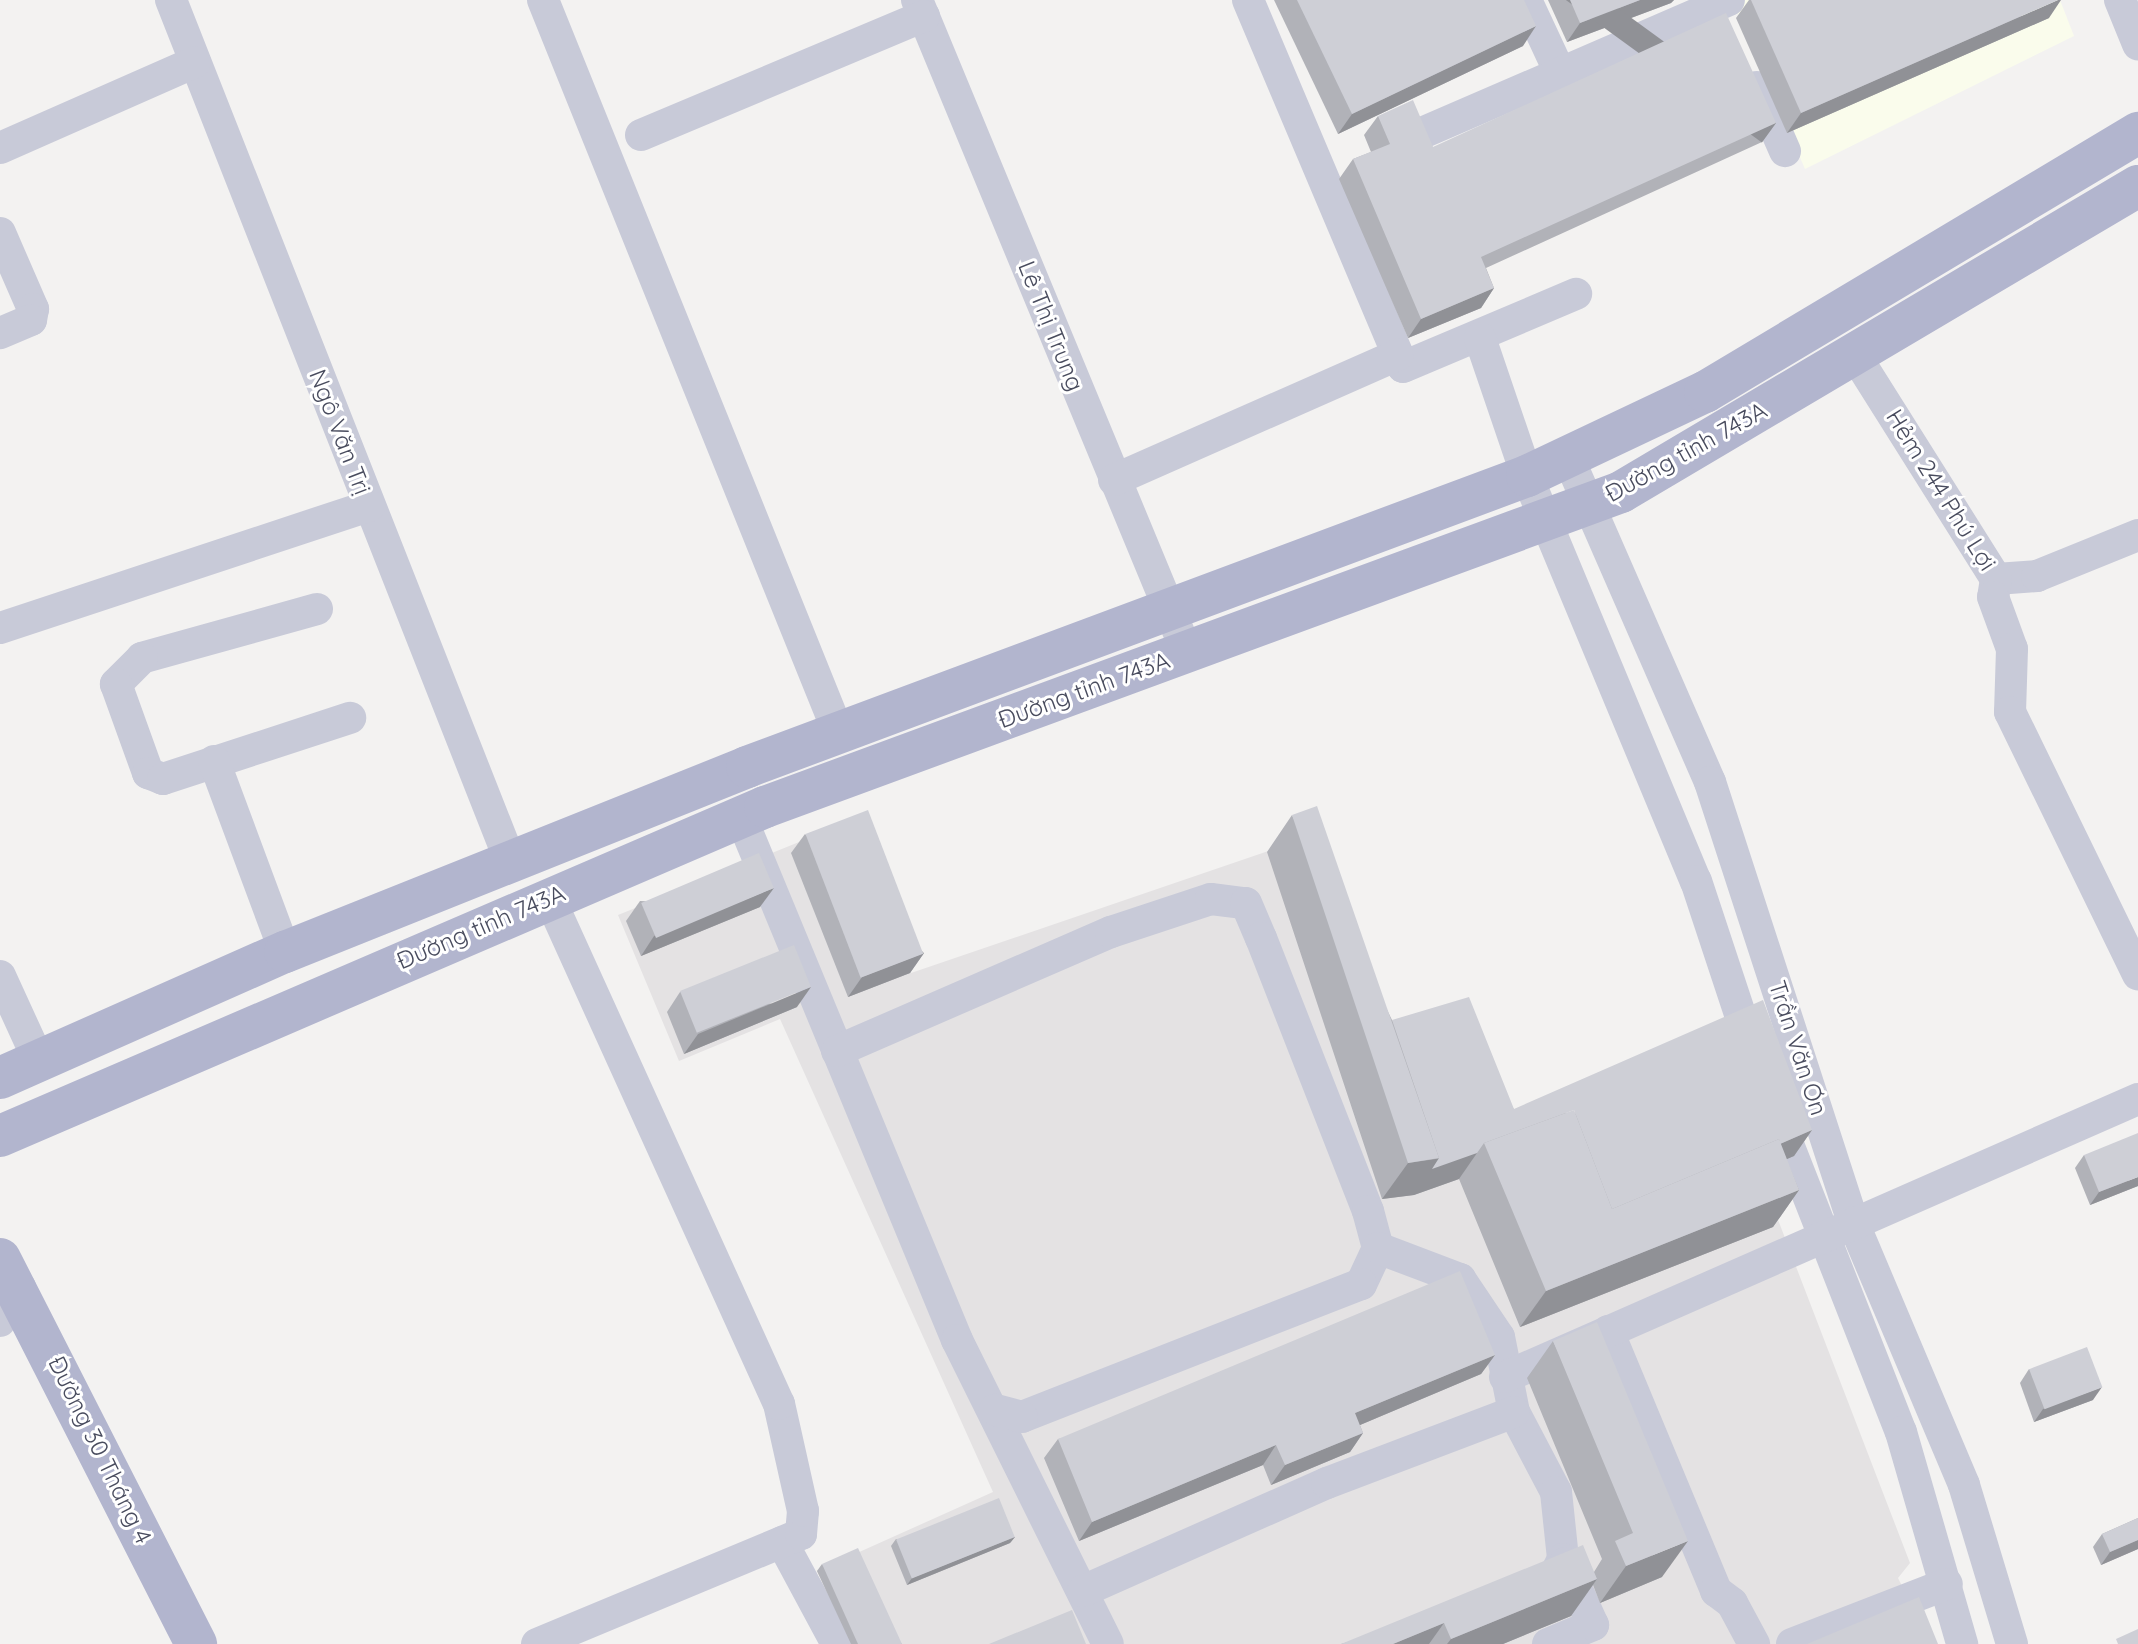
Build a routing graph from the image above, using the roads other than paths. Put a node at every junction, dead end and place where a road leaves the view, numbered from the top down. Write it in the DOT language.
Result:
graph roads {
  1 [pos="171,0"];
  2 [pos="543,0"];
  3 [pos="1248,0"];
  4 [pos="1526,0"];
  5 [pos="2120,0"];
  6 [pos="920,8"];
  7 [pos="1729,18"];
  8 [pos="2138,44"];
  9 [pos="195,62"];
  10 [pos="1560,73"];
  11 [pos="2138,133"];
  12 [pos="641,135"];
  13 [pos="1415,136"];
  14 [pos="0,148"];
  15 [pos="1785,151"];
  16 [pos="2138,186"];
  17 [pos="0,233"];
  18 [pos="1576,294"];
  19 [pos="0,333"];
  20 [pos="1480,338"];
  21 [pos="1398,355"];
  22 [pos="1855,355"];
  23 [pos="1568,457"];
  24 [pos="1527,476"];
  25 [pos="1114,480"];
  26 [pos="1589,503"];
  27 [pos="369,506"];
  28 [pos="1547,520"];
  29 [pos="2138,535"];
  30 [pos="1996,579"];
  31 [pos="317,609"];
  32 [pos="1169,615"];
  33 [pos="0,628"];
  34 [pos="1187,652"];
  35 [pos="350,718"];
  36 [pos="839,734"];
  37 [pos="214,761"];
  38 [pos="741,817"];
  39 [pos="511,863"];
  40 [pos="549,897"];
  41 [pos="285,952"];
  42 [pos="2138,974"];
  43 [pos="0,976"];
  44 [pos="837,1051"];
  45 [pos="39,1061"];
  46 [pos="0,1078"];
  47 [pos="2138,1099"];
  48 [pos="0,1136"];
  49 [pos="1853,1222"];
  50 [pos="1819,1237"];
  51 [pos="1378,1248"];
  52 [pos="7,1289"];
  53 [pos="1608,1331"];
  54 [pos="1505,1377"];
  55 [pos="995,1410"];
  56 [pos="1514,1412"];
  57 [pos="782,1542"];
  58 [pos="1563,1559"];
  59 [pos="1947,1584"];
  60 [pos="1083,1591"];
  61 [pos="1513,1594"];
  62 [pos="196,1644"];
  63 [pos="537,1644"];
  64 [pos="837,1644"];
  65 [pos="1108,1644"];
  66 [pos="1548,1644"];
  67 [pos="1754,1644"];
  68 [pos="1792,1644"];
  69 [pos="1962,1644"];
  70 [pos="2012,1644"];
  1 -- 9 [label="street, Ngô Văn Trị"];
  2 -- 36 [label="street"];
  3 -- 21 [label="street"];
  4 -- 10 [label="street"];
  5 -- 8 [label="street"];
  6 -- 12 [label="street"];
  6 -- 25 [label="street, Lê Thị Trung"];
  7 -- 10 [label="street"];
  7 -- 15 [label="street"];
  9 -- 14 [label="street"];
  9 -- 27 [label="street, Ngô Văn Trị"];
  10 -- 13 [label="street"];
  11 -- 23 [label="main road, Đường tỉnh 743A"];
  16 -- 22 [label="main road, Đường tỉnh 743A"];
  17 -- 19 [label="street"];
  18 -- 20 [label="street"];
  20 -- 21 [label="street"];
  20 -- 24 [label="street, Trần Văn Ơn"];
  21 -- 25 [label="street"];
  22 -- 26 [label="main road, Đường tỉnh 743A"];
  22 -- 30 [label="street, Hẻm 244 Phú Lợi"];
  23 -- 24 [label="main road, Đường tỉnh 743A"];
  23 -- 26 [label="street, Trần Văn Ơn"];
  24 -- 28 [label="street, Trần Văn Ơn"];
  24 -- 32 [label="main road, Đường tỉnh 743A"];
  25 -- 32 [label="street, Lê Thị Trung"];
  26 -- 28 [label="main road, Đường tỉnh 743A"];
  26 -- 49 [label="street, Trần Văn Ơn"];
  27 -- 33 [label="street"];
  27 -- 39 [label="street, Ngô Văn Trị"];
  28 -- 34 [label="main road, Đường tỉnh 743A"];
  28 -- 50 [label="street, Trần Văn Ơn"];
  29 -- 30 [label="street, Hẻm 244 Phú Lợi"];
  30 -- 42 [label="street"];
  31 -- 37 [label="street"];
  32 -- 34 [label="street, Lê Thị Trung"];
  32 -- 36 [label="main road, Đường tỉnh 743A"];
  34 -- 38 [label="main road, Đường tỉnh 743A"];
  35 -- 37 [label="street"];
  36 -- 39 [label="main road, Đường tỉnh 743A"];
  37 -- 41 [label="street"];
  38 -- 40 [label="main road, Đường tỉnh 743A"];
  38 -- 44 [label="street"];
  39 -- 41 [label="main road, Đường tỉnh 743A"];
  40 -- 48 [label="main road, Đường tỉnh 743A"];
  40 -- 57 [label="street"];
  41 -- 45 [label="main road, Đường tỉnh 743A"];
  43 -- 45 [label="street"];
  44 -- 51 [label="street"];
  44 -- 55 [label="street"];
  45 -- 46 [label="main road, Đường tỉnh 743A"];
  47 -- 49 [label="street"];
  49 -- 50 [label="street"];
  49 -- 70 [label="street, Trần Văn Ơn"];
  50 -- 53 [label="street"];
  50 -- 59 [label="street, Trần Văn Ơn"];
  51 -- 54 [label="street"];
  51 -- 55 [label="street"];
  52 -- 62 [label="main road, Đường 30 Tháng 4"];
  53 -- 54 [label="street"];
  53 -- 67 [label="street"];
  54 -- 56 [label="street"];
  55 -- 60 [label="street"];
  56 -- 58 [label="street"];
  56 -- 60 [label="street"];
  57 -- 63 [label="street"];
  57 -- 64 [label="street"];
  58 -- 61 [label="street"];
  58 -- 66 [label="street"];
  59 -- 68 [label="street"];
  59 -- 69 [label="street, Trần Văn Ơn"];
  60 -- 65 [label="street"];
}
